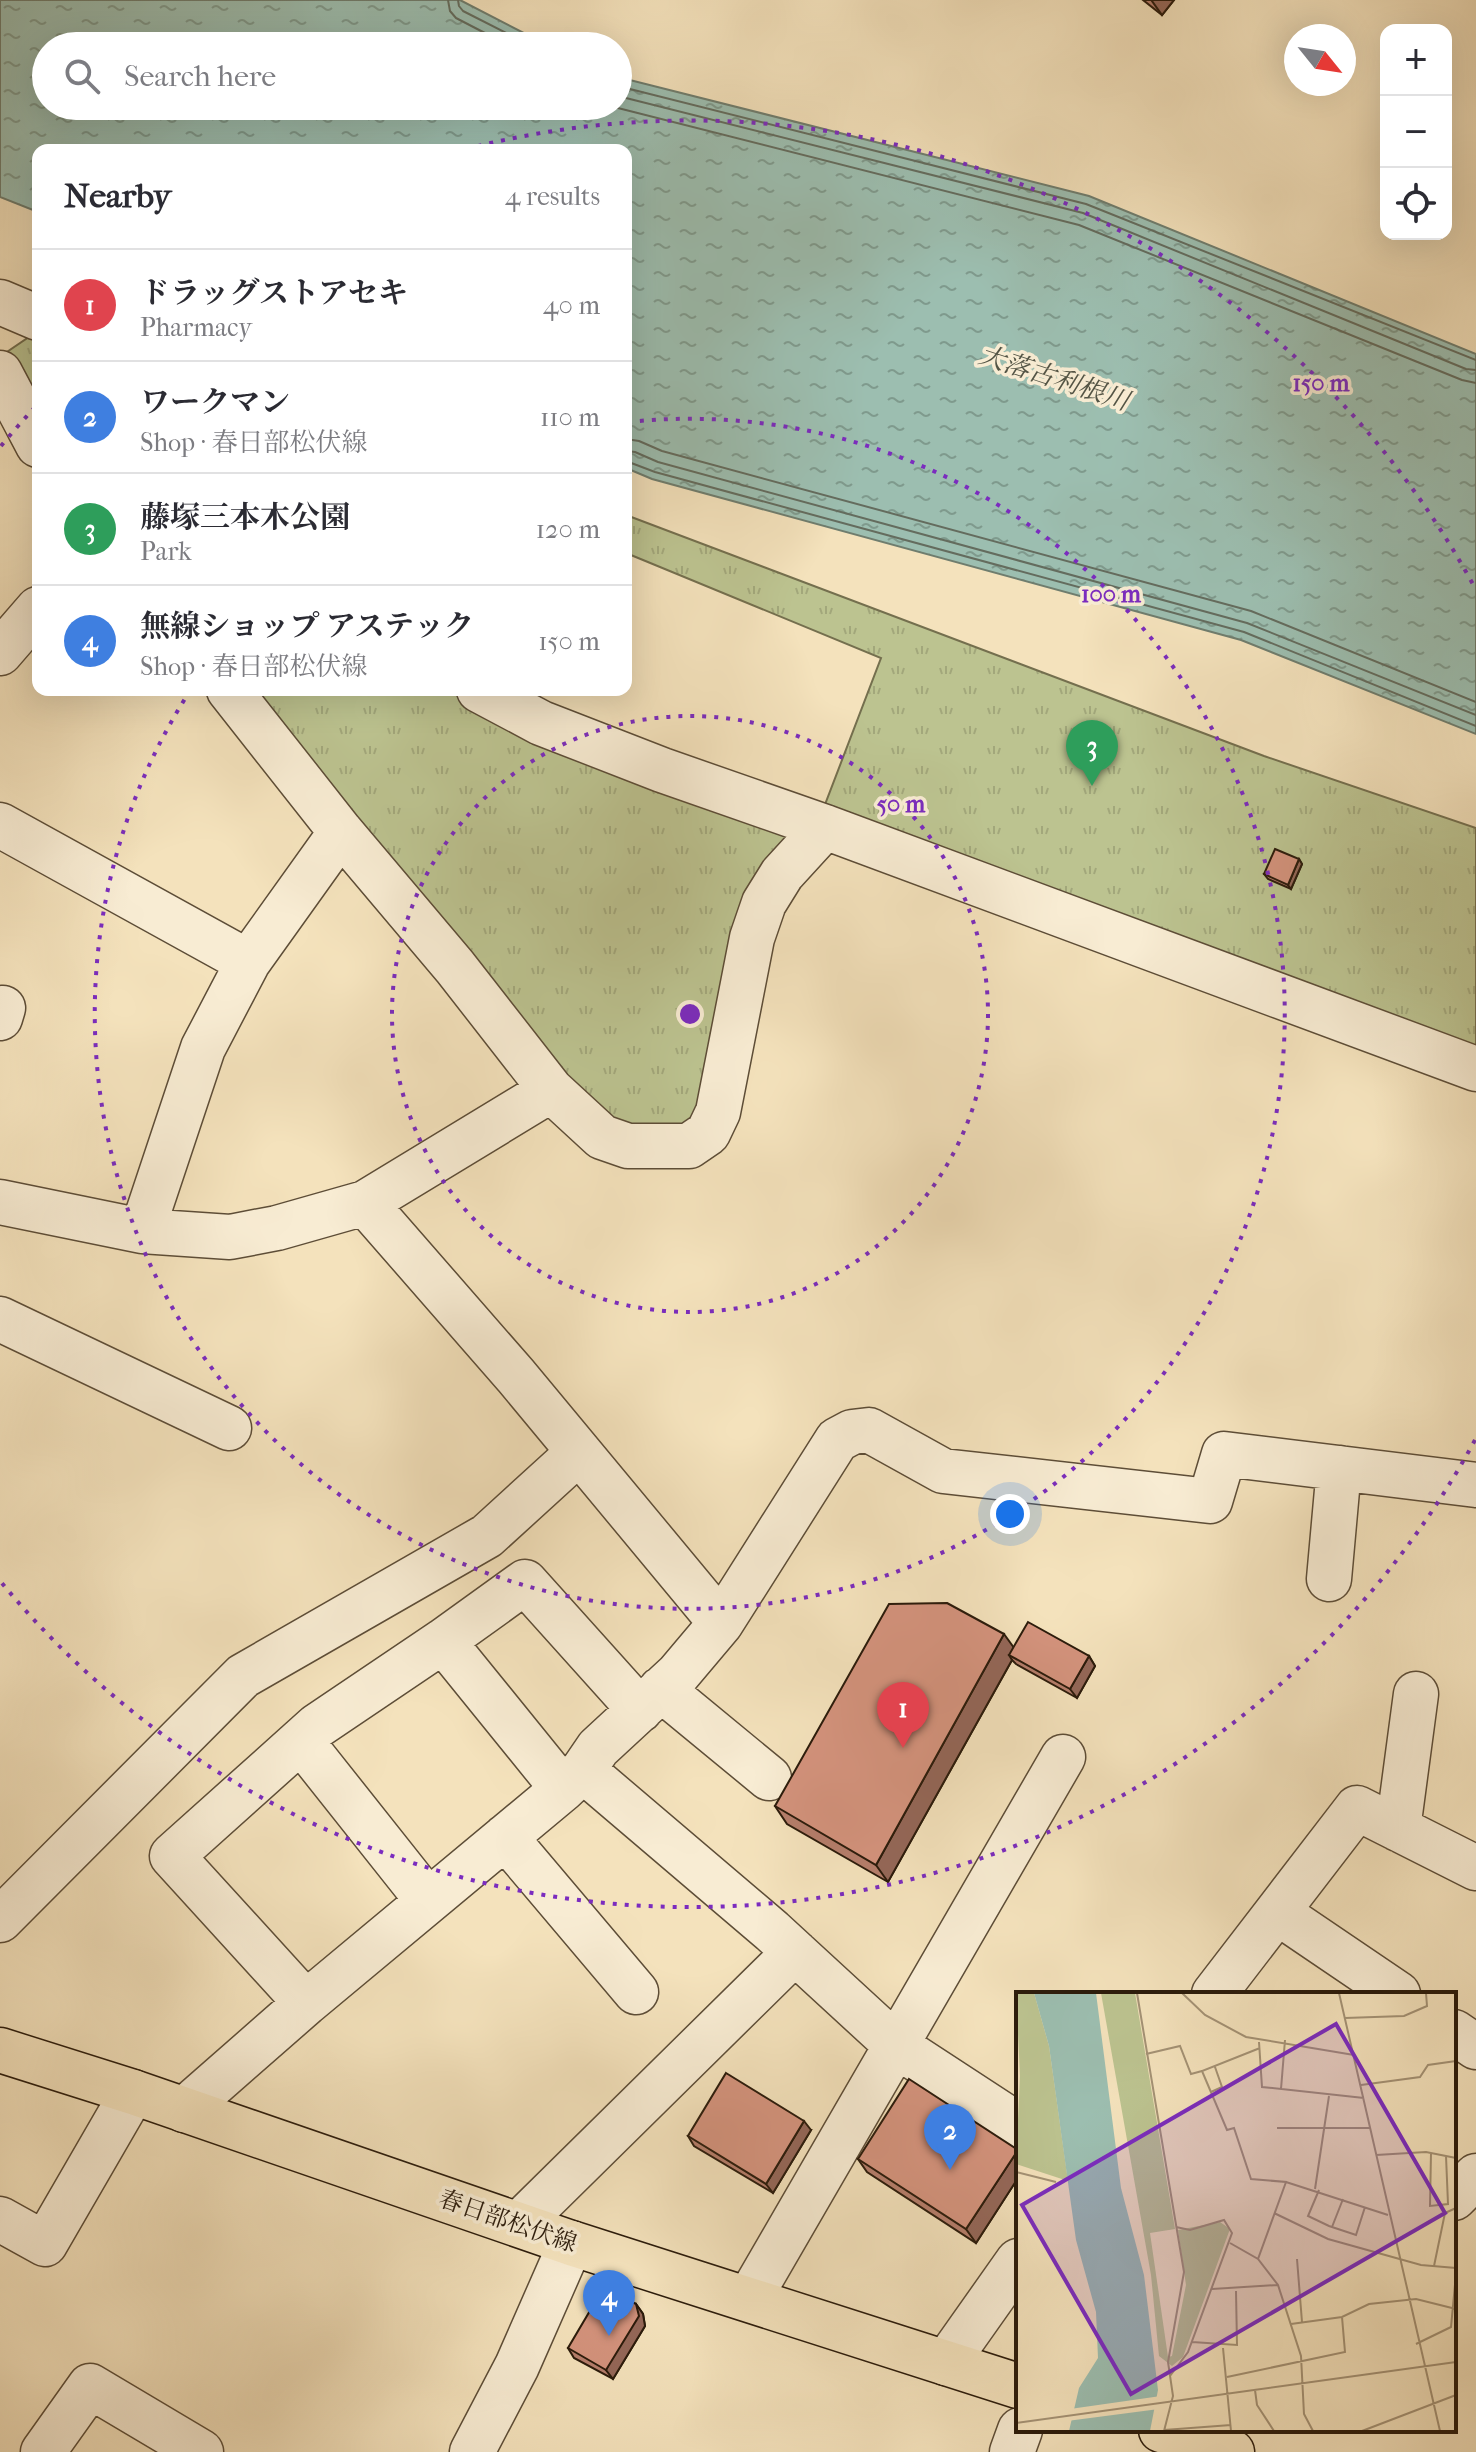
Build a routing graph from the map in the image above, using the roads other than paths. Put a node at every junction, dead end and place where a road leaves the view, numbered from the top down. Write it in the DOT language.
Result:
graph roads {
  1 [pos="0,302"];
  2 [pos="32,315"];
  3 [pos="0,373"];
  4 [pos="32,434"];
  5 [pos="32,616"];
  6 [pos="0,653"];
  7 [pos="234,696"];
  8 [pos="490,696"];
  9 [pos="0,825"];
  10 [pos="825,827"];
  11 [pos="341,832"];
  12 [pos="248,962"];
  13 [pos="1476,1069"];
  14 [pos="551,1090"];
  15 [pos="0,1202"];
  16 [pos="365,1203"];
  17 [pos="142,1231"];
  18 [pos="0,1319"];
  19 [pos="229,1428"];
  20 [pos="578,1453"];
  21 [pos="1339,1468"];
  22 [pos="1476,1485"];
  23 [pos="1329,1579"];
  24 [pos="721,1623"];
  25 [pos="443,1641"];
  26 [pos="1416,1694"];
  27 [pos="650,1700"];
  28 [pos="301,1741"];
  29 [pos="1063,1757"];
  30 [pos="769,1778"];
  31 [pos="573,1780"];
  32 [pos="1398,1829"];
  33 [pos="505,1837"];
  34 [pos="1476,1868"];
  35 [pos="428,1901"];
  36 [pos="1277,1912"];
  37 [pos="0,1920"];
  38 [pos="795,1952"];
  39 [pos="636,1992"];
  40 [pos="1216,1992"];
  41 [pos="1395,1992"];
  42 [pos="306,2003"];
  43 [pos="1456,2033"];
  44 [pos="897,2046"];
  45 [pos="1476,2047"];
  46 [pos="0,2050"];
  47 [pos="133,2092"];
  48 [pos="184,2110"];
  49 [pos="1016,2124"];
  50 [pos="1476,2176"];
  51 [pos="1456,2196"];
  52 [pos="0,2219"];
  53 [pos="519,2224"];
  54 [pos="571,2243"];
  55 [pos="1016,2264"];
  56 [pos="749,2299"];
  57 [pos="946,2363"];
  58 [pos="1016,2385"];
  59 [pos="1019,2432"];
  60 [pos="1167,2432"];
  61 [pos="1244,2432"];
  62 [pos="43,2452"];
  63 [pos="201,2452"];
  64 [pos="472,2452"];
  65 [pos="1012,2452"];
  66 [pos="1231,2452"];
  1 -- 2 [label="street"];
  3 -- 4 [label="street"];
  5 -- 6 [label="street"];
  7 -- 11 [label="street"];
  8 -- 10 [label="street"];
  9 -- 12 [label="street"];
  10 -- 13 [label="street"];
  10 -- 14 [label="street"];
  11 -- 12 [label="street"];
  11 -- 14 [label="street"];
  12 -- 17 [label="street"];
  14 -- 16 [label="street"];
  15 -- 17 [label="street"];
  16 -- 17 [label="street"];
  16 -- 20 [label="street"];
  18 -- 19 [label="street"];
  20 -- 24 [label="street"];
  20 -- 37 [label="street"];
  21 -- 22 [label="street"];
  21 -- 23 [label="street"];
  21 -- 24 [label="street"];
  24 -- 27 [label="street"];
  25 -- 27 [label="street"];
  25 -- 28 [label="street"];
  25 -- 31 [label="street"];
  26 -- 32 [label="street"];
  27 -- 30 [label="street"];
  27 -- 31 [label="street"];
  28 -- 35 [label="street"];
  28 -- 42 [label="street"];
  29 -- 44 [label="street"];
  31 -- 33 [label="street"];
  31 -- 38 [label="street"];
  32 -- 34 [label="street"];
  32 -- 36 [label="street"];
  33 -- 35 [label="street"];
  33 -- 39 [label="street"];
  35 -- 42 [label="street"];
  36 -- 40 [label="street"];
  36 -- 41 [label="street"];
  38 -- 44 [label="street"];
  38 -- 53 [label="street"];
  42 -- 48 [label="street"];
  43 -- 45 [label="street"];
  44 -- 49 [label="street"];
  44 -- 56 [label="street"];
  46 -- 47 [label="main road, 春日部松伏線"];
  47 -- 48 [label="main road, 春日部松伏線"];
  47 -- 52 [label="street"];
  48 -- 53 [label="main road, 春日部松伏線"];
  50 -- 51 [label="street"];
  53 -- 54 [label="main road, 春日部松伏線"];
  54 -- 56 [label="main road, 春日部松伏線"];
  54 -- 64 [label="street"];
  55 -- 57 [label="street"];
  56 -- 57 [label="main road, 春日部松伏線"];
  57 -- 58 [label="main road, 春日部松伏線"];
  59 -- 65 [label="street"];
  60 -- 66 [label="main road"];
  61 -- 66 [label="street"];
  62 -- 63 [label="street"];
}
